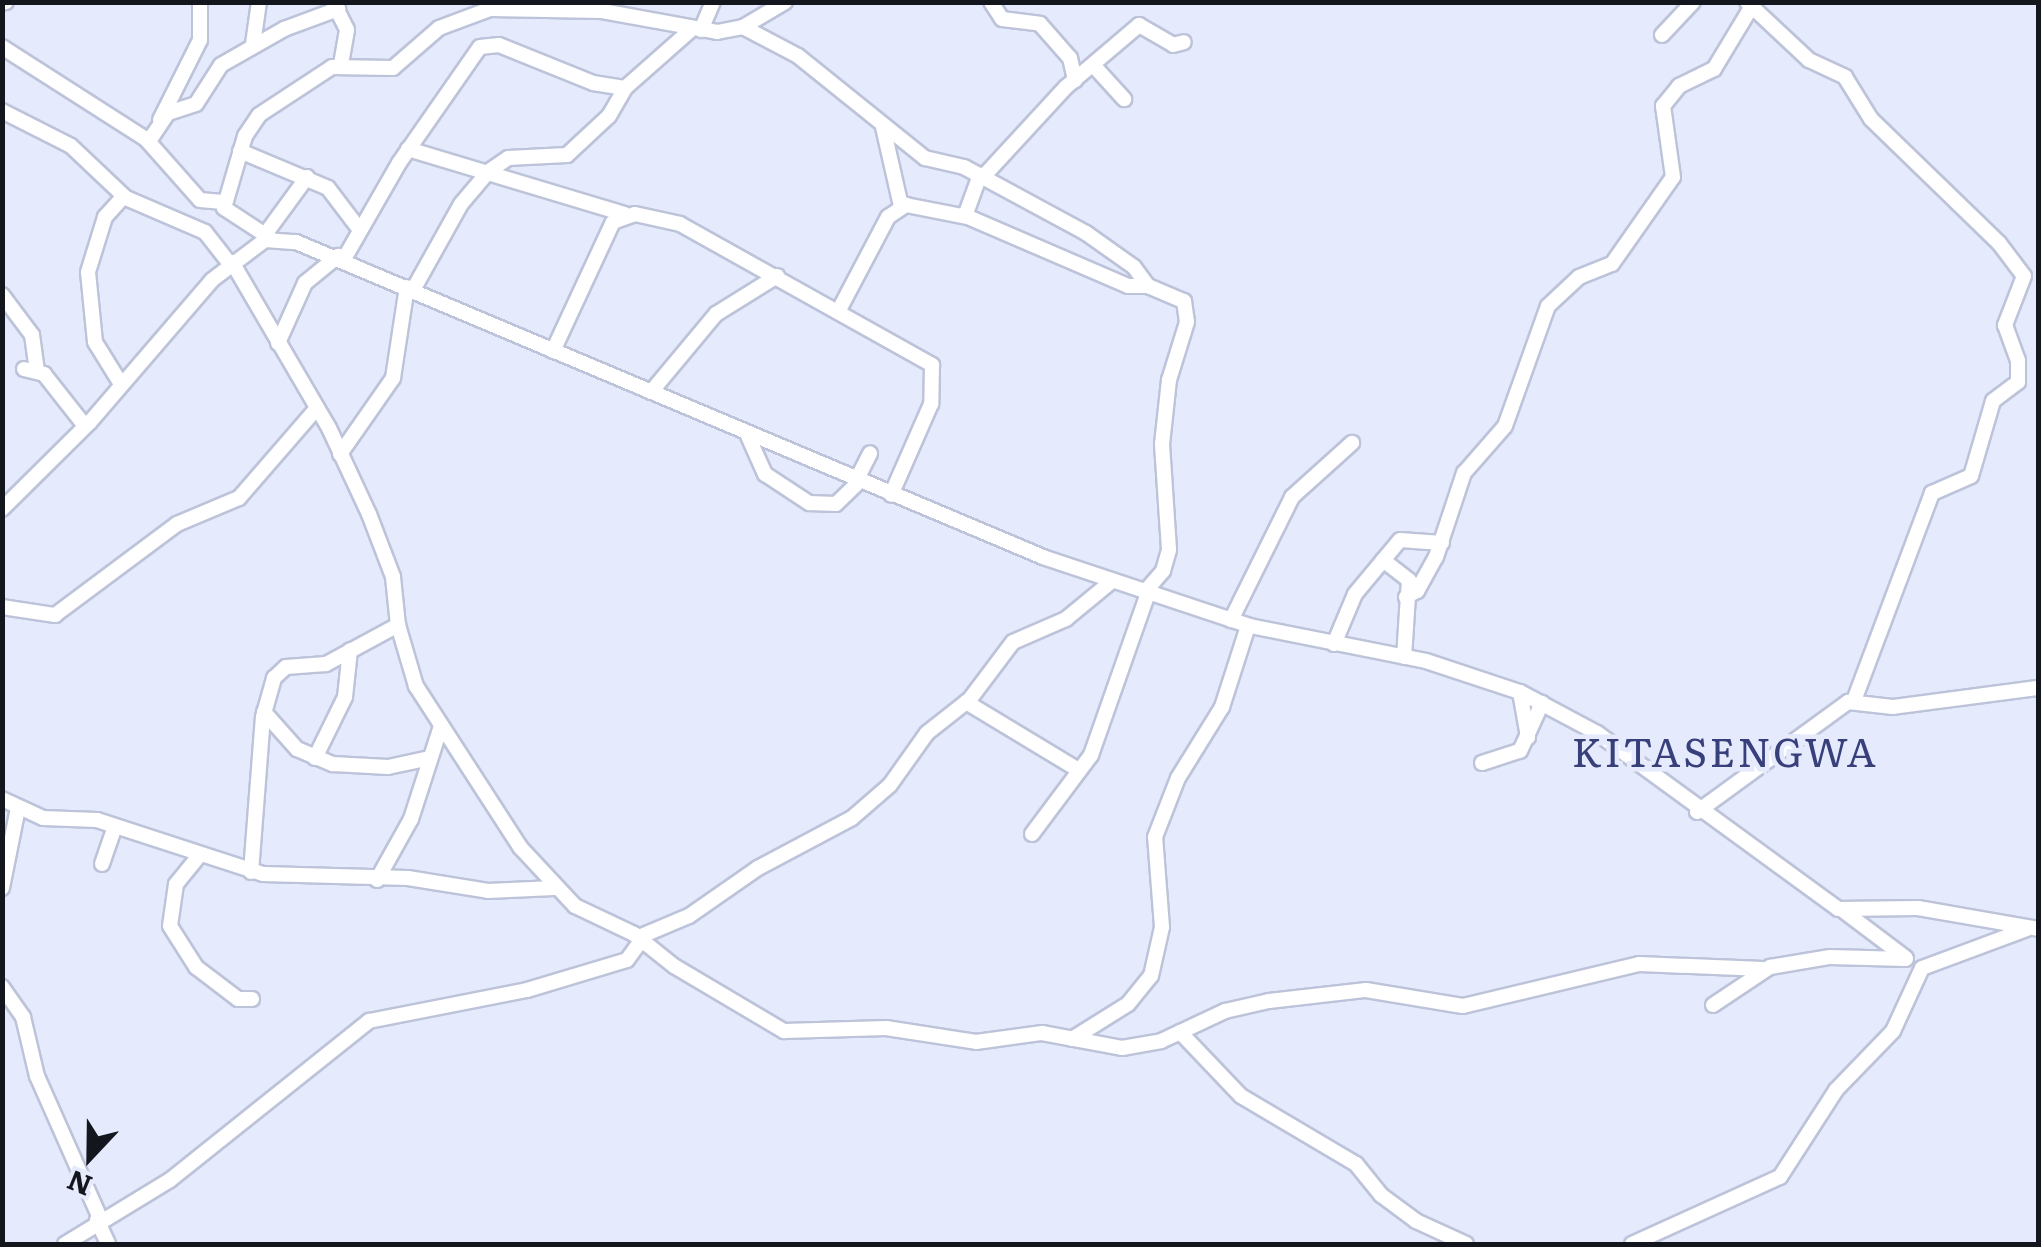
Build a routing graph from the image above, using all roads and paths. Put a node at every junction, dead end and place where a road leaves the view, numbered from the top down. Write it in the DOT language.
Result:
graph roads {
  1 [pos="200,2"];
  2 [pos="259,2"];
  3 [pos="633,2"];
  4 [pos="713,2"];
  5 [pos="785,2"];
  6 [pos="991,2"];
  7 [pos="1693,2"];
  8 [pos="1752,5"];
  9 [pos="335,6"];
  10 [pos="514,6"];
  11 [pos="469,8"];
  12 [pos="646,16"];
  13 [pos="743,27"];
  14 [pos="697,29"];
  15 [pos="1662,35"];
  16 [pos="1184,42"];
  17 [pos="254,44"];
  18 [pos="2,47"];
  19 [pos="341,66"];
  20 [pos="1094,66"];
  21 [pos="1076,80"];
  22 [pos="625,88"];
  23 [pos="1124,99"];
  24 [pos="2,110"];
  25 [pos="160,120"];
  26 [pos="883,127"];
  27 [pos="149,142"];
  28 [pos="408,149"];
  29 [pos="240,151"];
  30 [pos="485,175"];
  31 [pos="982,176"];
  32 [pos="307,177"];
  33 [pos="124,196"];
  34 [pos="223,202"];
  35 [pos="901,206"];
  36 [pos="624,214"];
  37 [pos="965,216"];
  38 [pos="360,230"];
  39 [pos="267,237"];
  40 [pos="341,257"];
  41 [pos="231,263"];
  42 [pos="777,276"];
  43 [pos="1148,286"];
  44 [pos="410,289"];
  45 [pos="2,295"];
  46 [pos="839,310"];
  47 [pos="278,343"];
  48 [pos="553,351"];
  49 [pos="122,384"];
  50 [pos="651,392"];
  51 [pos="316,408"];
  52 [pos="326,424"];
  53 [pos="85,426"];
  54 [pos="748,436"];
  55 [pos="353,437"];
  56 [pos="1352,442"];
  57 [pos="870,453"];
  58 [pos="340,454"];
  59 [pos="857,481"];
  60 [pos="891,495"];
  61 [pos="2,509"];
  62 [pos="1442,543"];
  63 [pos="1383,560"];
  64 [pos="1112,581"];
  65 [pos="1146,592"];
  66 [pos="1406,596"];
  67 [pos="2,606"];
  68 [pos="1231,620"];
  69 [pos="398,626"];
  70 [pos="1248,626"];
  71 [pos="1334,644"];
  72 [pos="350,650"];
  73 [pos="1404,657"];
  74 [pos="2038,688"];
  75 [pos="1520,692"];
  76 [pos="1854,701"];
  77 [pos="966,702"];
  78 [pos="1542,702"];
  79 [pos="264,712"];
  80 [pos="441,726"];
  81 [pos="1528,737"];
  82 [pos="315,758"];
  83 [pos="427,759"];
  84 [pos="1482,763"];
  85 [pos="1078,769"];
  86 [pos="2,799"];
  87 [pos="18,808"];
  88 [pos="1697,812"];
  89 [pos="116,827"];
  90 [pos="1032,834"];
  91 [pos="198,856"];
  92 [pos="102,864"];
  93 [pos="251,872"];
  94 [pos="377,880"];
  95 [pos="2,888"];
  96 [pos="554,888"];
  97 [pos="1845,912"];
  98 [pos="2032,929"];
  99 [pos="640,938"];
  100 [pos="1906,959"];
  101 [pos="1763,969"];
  102 [pos="1914,977"];
  103 [pos="2,987"];
  104 [pos="252,999"];
  105 [pos="1713,1005"];
  106 [pos="1180,1032"];
  107 [pos="1072,1039"];
  108 [pos="99,1219"];
  109 [pos="64,1244"];
  110 [pos="108,1244"];
  111 [pos="1466,1244"];
  112 [pos="1632,1244"];
  1 -- 25 [label="street"];
  2 -- 17 [label="street"];
  3 -- 12 [label="street"];
  4 -- 14 [label="street"];
  5 -- 13 [label="street"];
  6 -- 21 [label="street"];
  7 -- 15 [label="street"];
  8 -- 62 [label="street"];
  8 -- 76 [label="street"];
  9 -- 17 [label="street"];
  9 -- 19 [label="street"];
  10 -- 11 [label="street"];
  10 -- 12 [label="street"];
  11 -- 19 [label="street"];
  12 -- 14 [label="street"];
  13 -- 14 [label="street"];
  13 -- 26 [label="street"];
  14 -- 22 [label="street"];
  16 -- 20 [label="street"];
  17 -- 25 [label="street"];
  18 -- 27 [label="street"];
  19 -- 29 [label="street"];
  20 -- 21 [label="street"];
  20 -- 23 [label="street"];
  21 -- 31 [label="street"];
  22 -- 28 [label="street"];
  22 -- 30 [label="street"];
  24 -- 33 [label="street"];
  25 -- 27 [label="street"];
  26 -- 31 [label="street"];
  26 -- 35 [label="street"];
  27 -- 34 [label="street"];
  28 -- 30 [label="street"];
  28 -- 38 [label="street"];
  29 -- 32 [label="street"];
  29 -- 34 [label="street"];
  30 -- 36 [label="street"];
  30 -- 44 [label="street"];
  31 -- 37 [label="street"];
  31 -- 43 [label="street"];
  32 -- 38 [label="street"];
  32 -- 39 [label="street"];
  33 -- 41 [label="street"];
  33 -- 49 [label="street"];
  34 -- 39 [label="street"];
  35 -- 37 [label="street"];
  35 -- 46 [label="street"];
  36 -- 42 [label="street"];
  36 -- 48 [label="street"];
  37 -- 43 [label="street"];
  38 -- 40 [label="street"];
  39 -- 40 [label="street"];
  39 -- 41 [label="street"];
  40 -- 44 [label="street"];
  40 -- 47 [label="street"];
  41 -- 47 [label="street"];
  41 -- 49 [label="street"];
  42 -- 46 [label="street"];
  42 -- 50 [label="street"];
  43 -- 65 [label="street"];
  44 -- 48 [label="street"];
  44 -- 55 [label="street"];
  45 -- 53 [label="street"];
  46 -- 60 [label="street"];
  47 -- 51 [label="street"];
  48 -- 50 [label="street"];
  49 -- 53 [label="street"];
  50 -- 54 [label="street"];
  51 -- 52 [label="street"];
  51 -- 67 [label="street"];
  52 -- 55 [label="street"];
  52 -- 58 [label="street"];
  53 -- 61 [label="street"];
  54 -- 59 [label="street"];
  54 -- 59 [label="street"];
  55 -- 58 [label="street"];
  56 -- 68 [label="street"];
  57 -- 59 [label="street"];
  58 -- 69 [label="street"];
  59 -- 60 [label="street"];
  60 -- 64 [label="street"];
  62 -- 63 [label="street"];
  62 -- 66 [label="street"];
  63 -- 66 [label="street"];
  63 -- 71 [label="street"];
  64 -- 65 [label="street"];
  64 -- 77 [label="street"];
  65 -- 68 [label="street"];
  65 -- 85 [label="street"];
  66 -- 73 [label="street"];
  68 -- 70 [label="street"];
  69 -- 72 [label="street"];
  69 -- 80 [label="street"];
  70 -- 71 [label="street"];
  70 -- 107 [label="street"];
  71 -- 73 [label="street"];
  72 -- 79 [label="street"];
  72 -- 82 [label="street"];
  73 -- 75 [label="street"];
  74 -- 76 [label="street"];
  75 -- 78 [label="street"];
  75 -- 81 [label="street"];
  76 -- 88 [label="street"];
  77 -- 85 [label="street"];
  77 -- 99 [label="street"];
  78 -- 81 [label="street"];
  78 -- 88 [label="street"];
  79 -- 82 [label="street"];
  79 -- 93 [label="street"];
  80 -- 83 [label="street"];
  80 -- 96 [label="street"];
  81 -- 84 [label="street"];
  82 -- 83 [label="street"];
  83 -- 94 [label="street"];
  85 -- 90 [label="street"];
  86 -- 87 [label="street"];
  87 -- 89 [label="street"];
  87 -- 95 [label="street"];
  88 -- 97 [label="street"];
  89 -- 91 [label="street"];
  89 -- 92 [label="street"];
  91 -- 93 [label="street"];
  91 -- 104 [label="street"];
  93 -- 94 [label="street"];
  94 -- 96 [label="street"];
  96 -- 99 [label="street"];
  97 -- 98 [label="street"];
  97 -- 100 [label="street"];
  98 -- 102 [label="street"];
  99 -- 107 [label="street"];
  99 -- 108 [label="street"];
  100 -- 101 [label="street"];
  100 -- 102 [label="street"];
  101 -- 105 [label="street"];
  101 -- 106 [label="street"];
  102 -- 112 [label="street"];
  103 -- 108 [label="street"];
  106 -- 107 [label="street"];
  106 -- 111 [label="street"];
  108 -- 109 [label="street"];
  108 -- 110 [label="street"];
}
